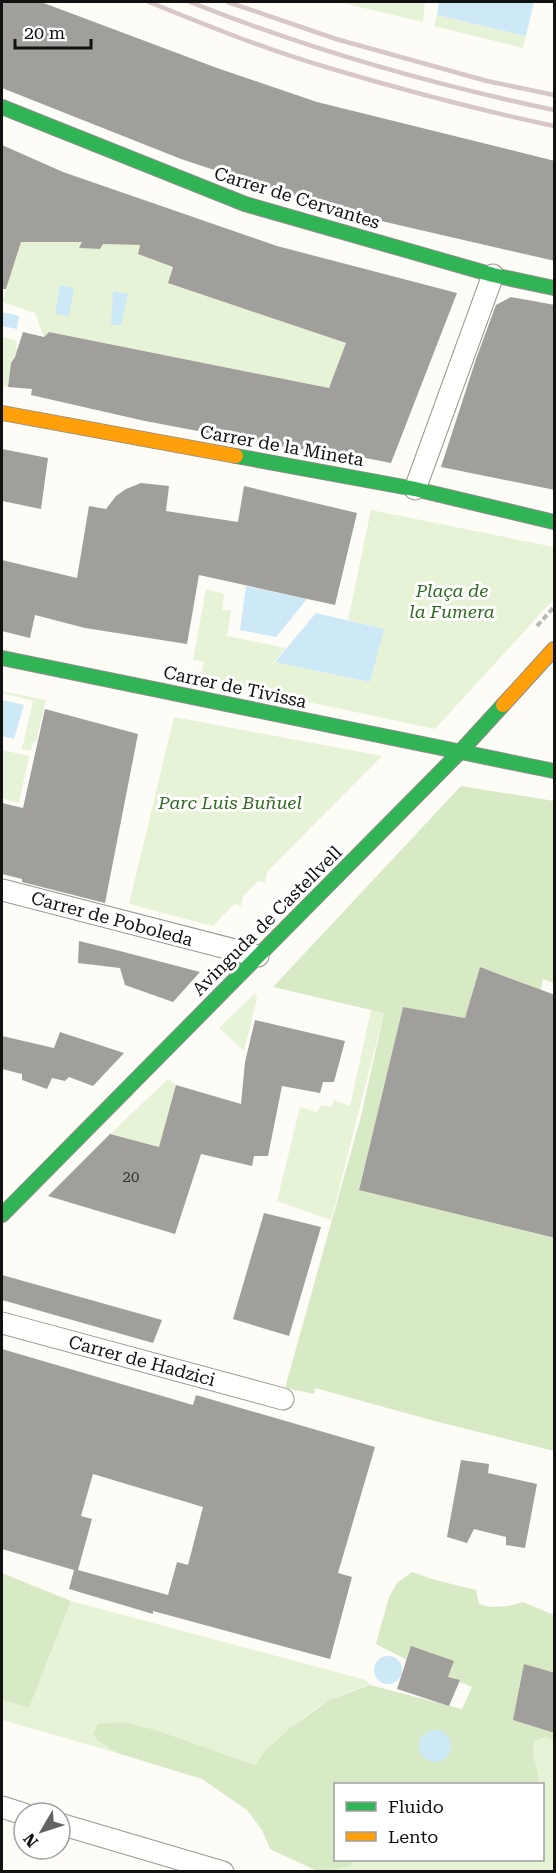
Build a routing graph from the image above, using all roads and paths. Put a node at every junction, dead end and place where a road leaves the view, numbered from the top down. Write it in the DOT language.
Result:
graph roads {
  1 [pos="2,107"];
  2 [pos="494,275"];
  3 [pos="555,288"];
  4 [pos="2,413"];
  5 [pos="415,489"];
  6 [pos="555,522"];
  7 [pos="555,649"];
  8 [pos="2,658"];
  9 [pos="460,752"];
  10 [pos="555,771"];
  11 [pos="2,890"];
  12 [pos="258,957"];
  13 [pos="2,1215"];
  14 [pos="2,1323"];
  15 [pos="284,1399"];
  16 [pos="72,1828"];
  17 [pos="223,1872"];
  1 -- 2 [label="street, Carrer de Cervantes"];
  2 -- 3 [label="street, Carrer de Cervantes"];
  2 -- 5 [label="street"];
  4 -- 5 [label="street, Carrer de la Mineta"];
  5 -- 6 [label="street, Carrer de la Mineta"];
  7 -- 9 [label="street, Avinguda de Castellvell"];
  8 -- 9 [label="street, Carrer de Tivissa"];
  9 -- 10 [label="street, Carrer de Tivissa"];
  9 -- 12 [label="street, Avinguda de Castellvell"];
  11 -- 12 [label="street, Carrer de Poboleda"];
  12 -- 13 [label="street, Avinguda de Castellvell"];
  14 -- 15 [label="street, Carrer de Hadzici"];
  16 -- 17 [label="street"];
}
